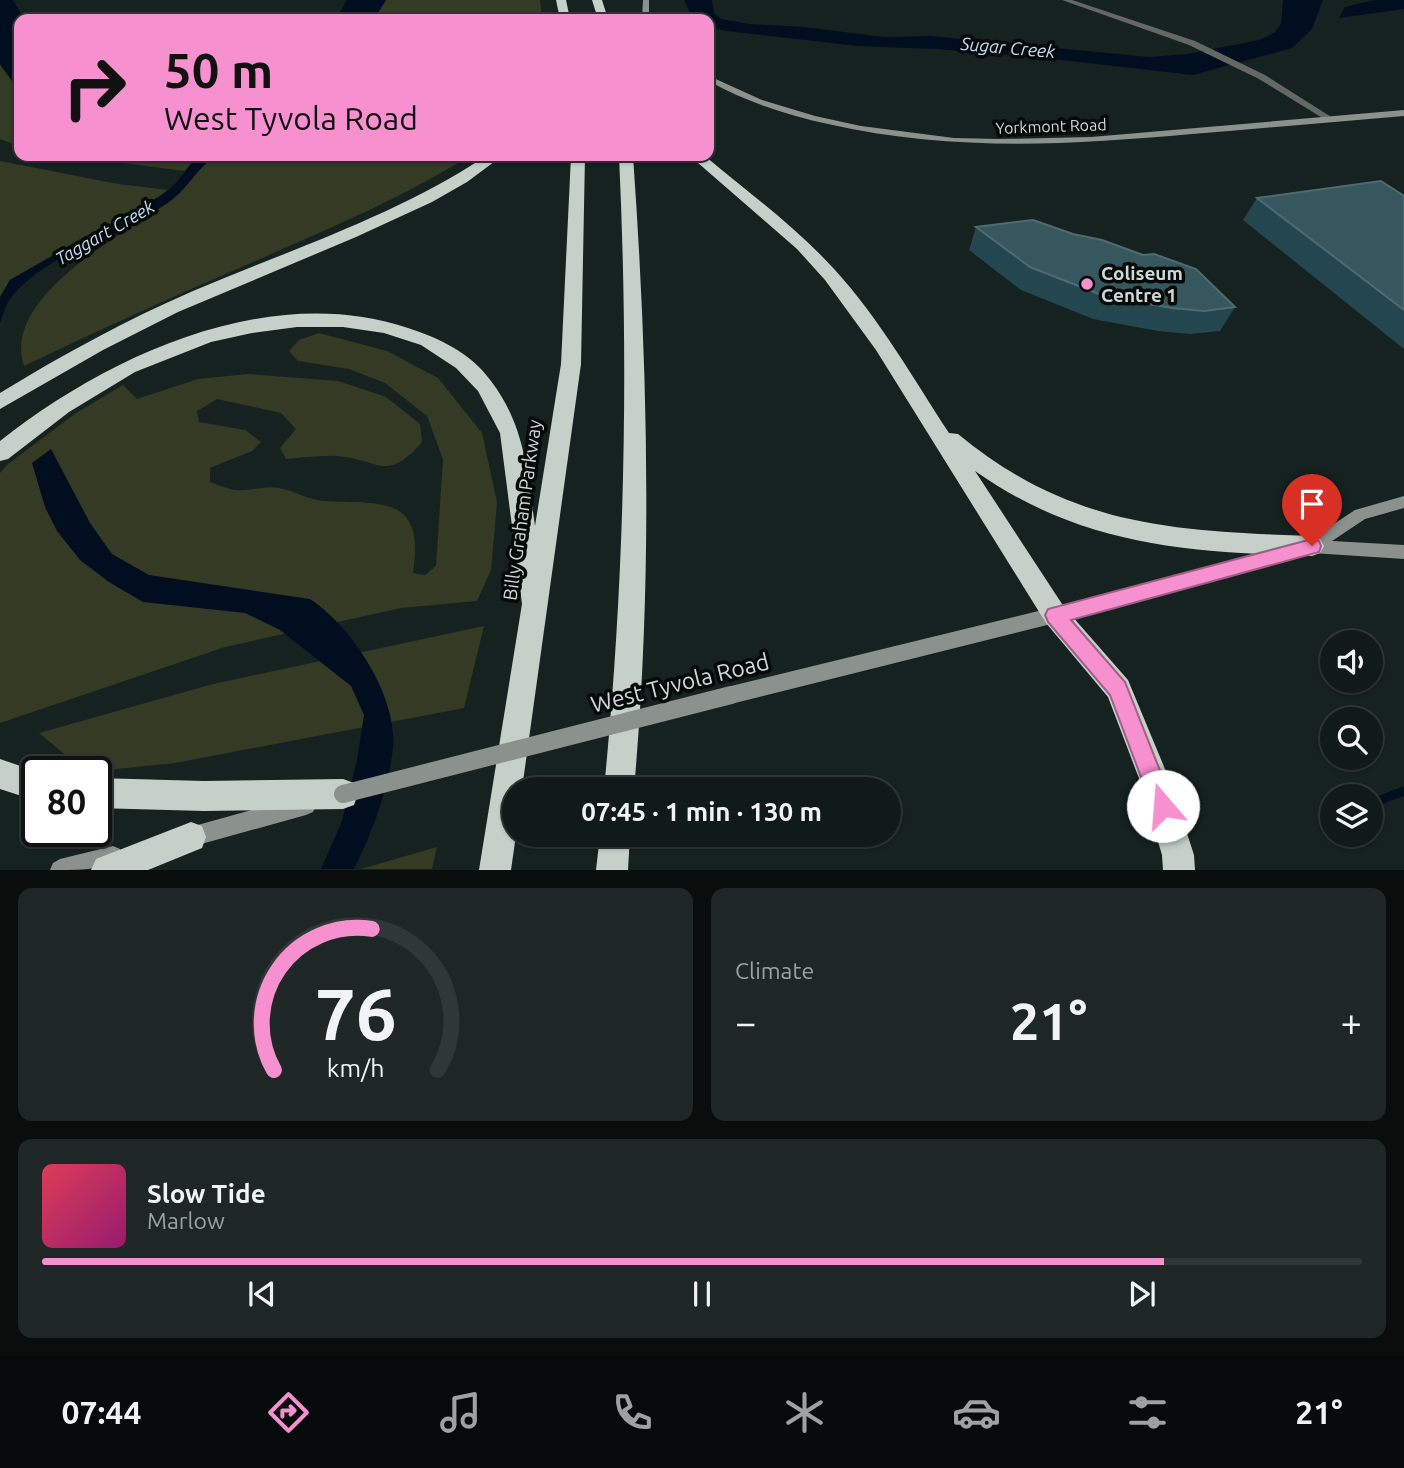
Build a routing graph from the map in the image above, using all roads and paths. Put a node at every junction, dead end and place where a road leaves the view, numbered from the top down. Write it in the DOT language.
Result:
graph roads {
  1 [pos="1065,0"];
  2 [pos="714,80"];
  3 [pos="1404,113"];
  4 [pos="1332,120"];
  5 [pos="487,161"];
  6 [pos="578,161"];
  7 [pos="626,161"];
  8 [pos="702,161"];
  9 [pos="0,402"];
  10 [pos="932,422"];
  11 [pos="0,453"];
  12 [pos="1404,502"];
  13 [pos="1312,546"];
  14 [pos="1404,552"];
  15 [pos="536,611"];
  16 [pos="1055,615"];
  17 [pos="0,774"];
  18 [pos="621,777"];
  19 [pos="21,781"];
  20 [pos="112,793"];
  21 [pos="343,794"];
  22 [pos="191,837"];
  23 [pos="614,847"];
  24 [pos="60,870"];
  25 [pos="107,870"];
  26 [pos="495,870"];
  27 [pos="612,870"];
  28 [pos="1180,870"];
  1 -- 4 [label="street"];
  2 -- 4 [label="street, Yorkmont Road"];
  3 -- 4 [label="street, Yorkmont Road"];
  5 -- 9 [label="highway"];
  6 -- 15 [label="highway, Billy Graham Parkway"];
  7 -- 18 [label="highway"];
  8 -- 10 [label="highway"];
  10 -- 13 [label="highway"];
  10 -- 16 [label="highway"];
  11 -- 15 [label="highway"];
  12 -- 13 [label="street, West Tyvola Road"];
  13 -- 14 [label="street, West Tyvola Road"];
  13 -- 16 [label="street, West Tyvola Road"];
  15 -- 26 [label="highway, Billy Graham Parkway"];
  16 -- 21 [label="street, West Tyvola Road, bridge"];
  16 -- 28 [label="highway"];
  17 -- 19 [label="highway"];
  20 -- 21 [label="highway"];
  21 -- 22 [label="street, West Tyvola Road"];
  22 -- 24 [label="street, West Tyvola Road"];
  22 -- 25 [label="highway"];
  23 -- 27 [label="highway"];
}
